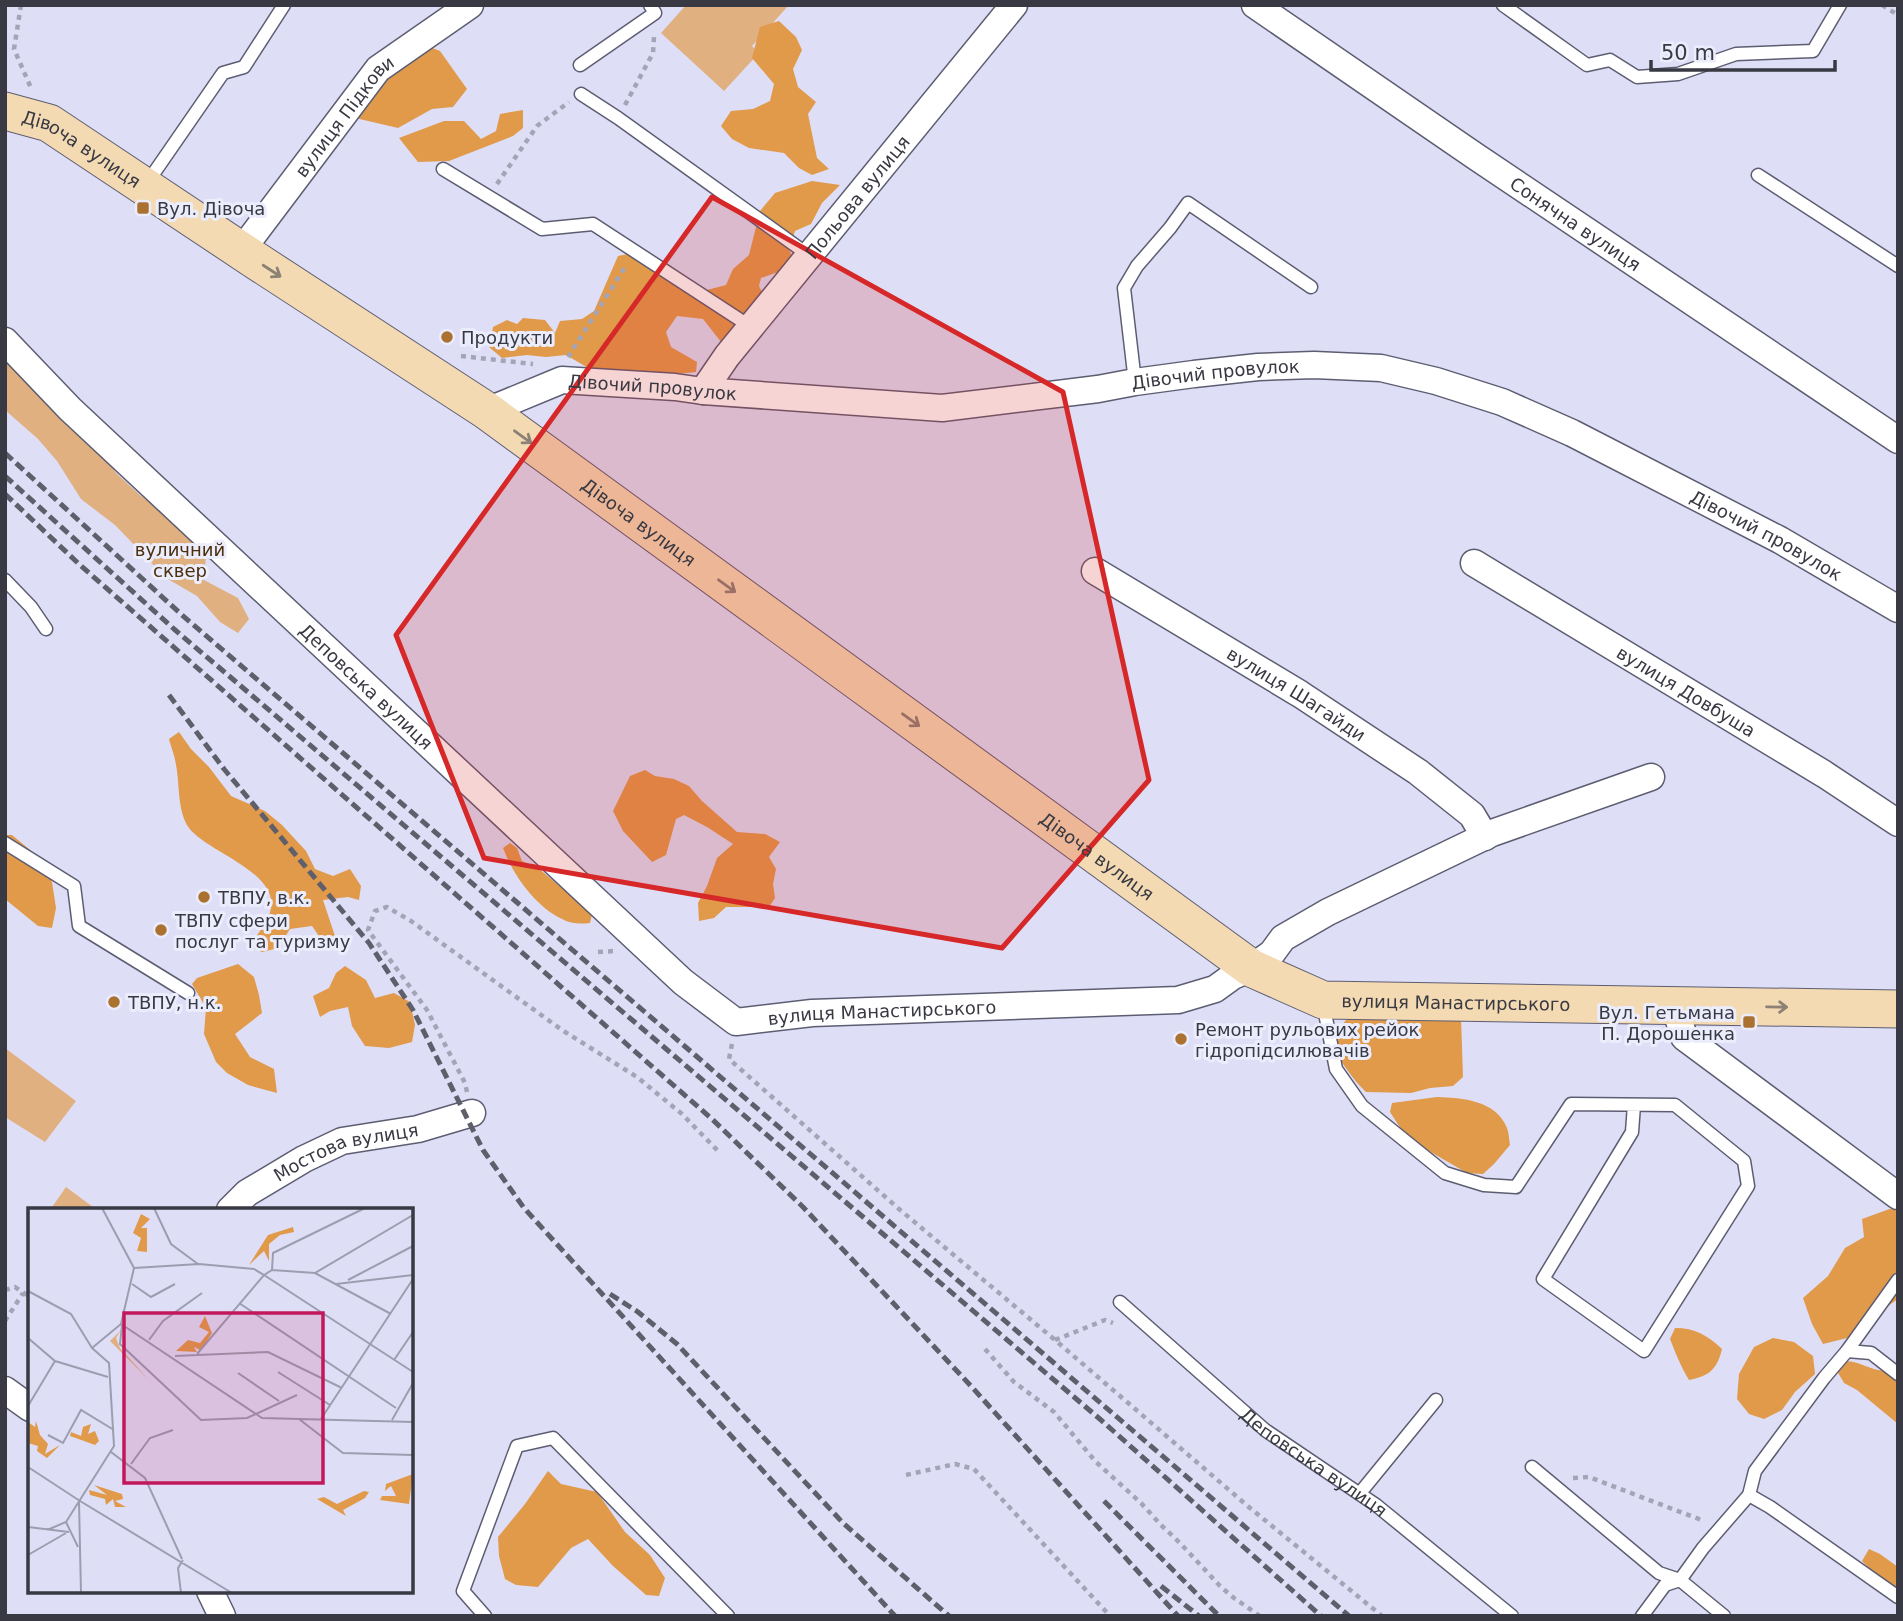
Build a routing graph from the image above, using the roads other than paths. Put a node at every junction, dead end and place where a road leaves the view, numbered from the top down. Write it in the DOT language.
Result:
graph roads {
  1 [pos="284,5"];
  2 [pos="470,5"];
  3 [pos="1014,5"];
  4 [pos="1255,5"];
  5 [pos="1503,5"];
  6 [pos="1840,5"];
  7 [pos="652,9"];
  8 [pos="580,65"];
  9 [pos="581,93"];
  10 [pos="5,111"];
  11 [pos="443,169"];
  12 [pos="1758,175"];
  13 [pos="144,186"];
  14 [pos="241,251"];
  15 [pos="810,256"];
  16 [pos="1898,266"];
  17 [pos="1311,287"];
  18 [pos="751,328"];
  19 [pos="5,341"];
  20 [pos="1135,382"];
  21 [pos="703,391"];
  22 [pos="487,411"];
  23 [pos="1898,440"];
  24 [pos="1474,563"];
  25 [pos="1095,571"];
  26 [pos="5,580"];
  27 [pos="1898,609"];
  28 [pos="46,629"];
  29 [pos="1651,776"];
  30 [pos="1898,823"];
  31 [pos="1485,837"];
  32 [pos="5,843"];
  33 [pos="1251,968"];
  34 [pos="188,993"];
  35 [pos="1323,1000"];
  36 [pos="1893,1001"];
  37 [pos="1675,1006"];
  38 [pos="736,1022"];
  39 [pos="1634,1105"];
  40 [pos="472,1113"];
  41 [pos="1898,1196"];
  42 [pos="232,1208"];
  43 [pos="1898,1280"];
  44 [pos="1120,1301"];
  45 [pos="1847,1351"];
  46 [pos="1898,1374"];
  47 [pos="5,1390"];
  48 [pos="1436,1400"];
  49 [pos="28,1407"];
  50 [pos="1532,1467"];
  51 [pos="1360,1493"];
  52 [pos="1749,1495"];
  53 [pos="1680,1580"];
  54 [pos="211,1593"];
  55 [pos="1898,1597"];
  56 [pos="222,1616"];
  57 [pos="485,1616"];
  58 [pos="728,1616"];
  59 [pos="1512,1616"];
  60 [pos="1642,1616"];
  61 [pos="1724,1616"];
  1 -- 13 [label="lane"];
  2 -- 14 [label="street, вулиця Підкови"];
  3 -- 15 [label="street, Польова вулиця"];
  4 -- 23 [label="street, Сонячна вулиця"];
  5 -- 6 [label="lane"];
  7 -- 8 [label="lane"];
  9 -- 15 [label="lane"];
  10 -- 13 [label="main road, Дівоча вулиця"];
  11 -- 18 [label="lane"];
  12 -- 16 [label="lane"];
  13 -- 14 [label="main road, Дівоча вулиця"];
  14 -- 22 [label="main road, Дівоча вулиця, one-way"];
  15 -- 18 [label="street, Польова вулиця"];
  17 -- 20 [label="lane"];
  18 -- 21 [label="street, Польова вулиця"];
  19 -- 38 [label="street, Деповська вулиця"];
  20 -- 21 [label="street, Дівочий провулок"];
  20 -- 27 [label="street, Дівочий провулок"];
  21 -- 22 [label="street, Дівочий провулок"];
  22 -- 33 [label="main road, Дівоча вулиця, one-way"];
  24 -- 30 [label="street, вулиця Довбуша"];
  25 -- 31 [label="street, вулиця Шагайди"];
  26 -- 28 [label="lane"];
  29 -- 31 [label="street"];
  31 -- 33 [label="street"];
  32 -- 34 [label="lane"];
  33 -- 35 [label="main road, вулиця Манастирського"];
  33 -- 38 [label="street, вулиця Манастирського"];
  35 -- 37 [label="main road, вулиця Манастирського"];
  35 -- 39 [label="lane"];
  37 -- 36 [label="main road, вулиця Манастирського, one-way"];
  37 -- 41 [label="street"];
  39 -- 39 [label="lane"];
  40 -- 42 [label="street, Мостова вулиця"];
  43 -- 45 [label="lane"];
  44 -- 51 [label="lane, Деповська вулиця"];
  45 -- 46 [label="lane"];
  45 -- 52 [label="lane"];
  47 -- 49 [label="street"];
  48 -- 51 [label="lane"];
  50 -- 53 [label="lane"];
  51 -- 59 [label="lane, Деповська вулиця"];
  52 -- 53 [label="lane"];
  52 -- 55 [label="lane"];
  53 -- 60 [label="lane"];
  53 -- 61 [label="lane"];
  54 -- 56 [label="street"];
  57 -- 58 [label="lane"];
}
